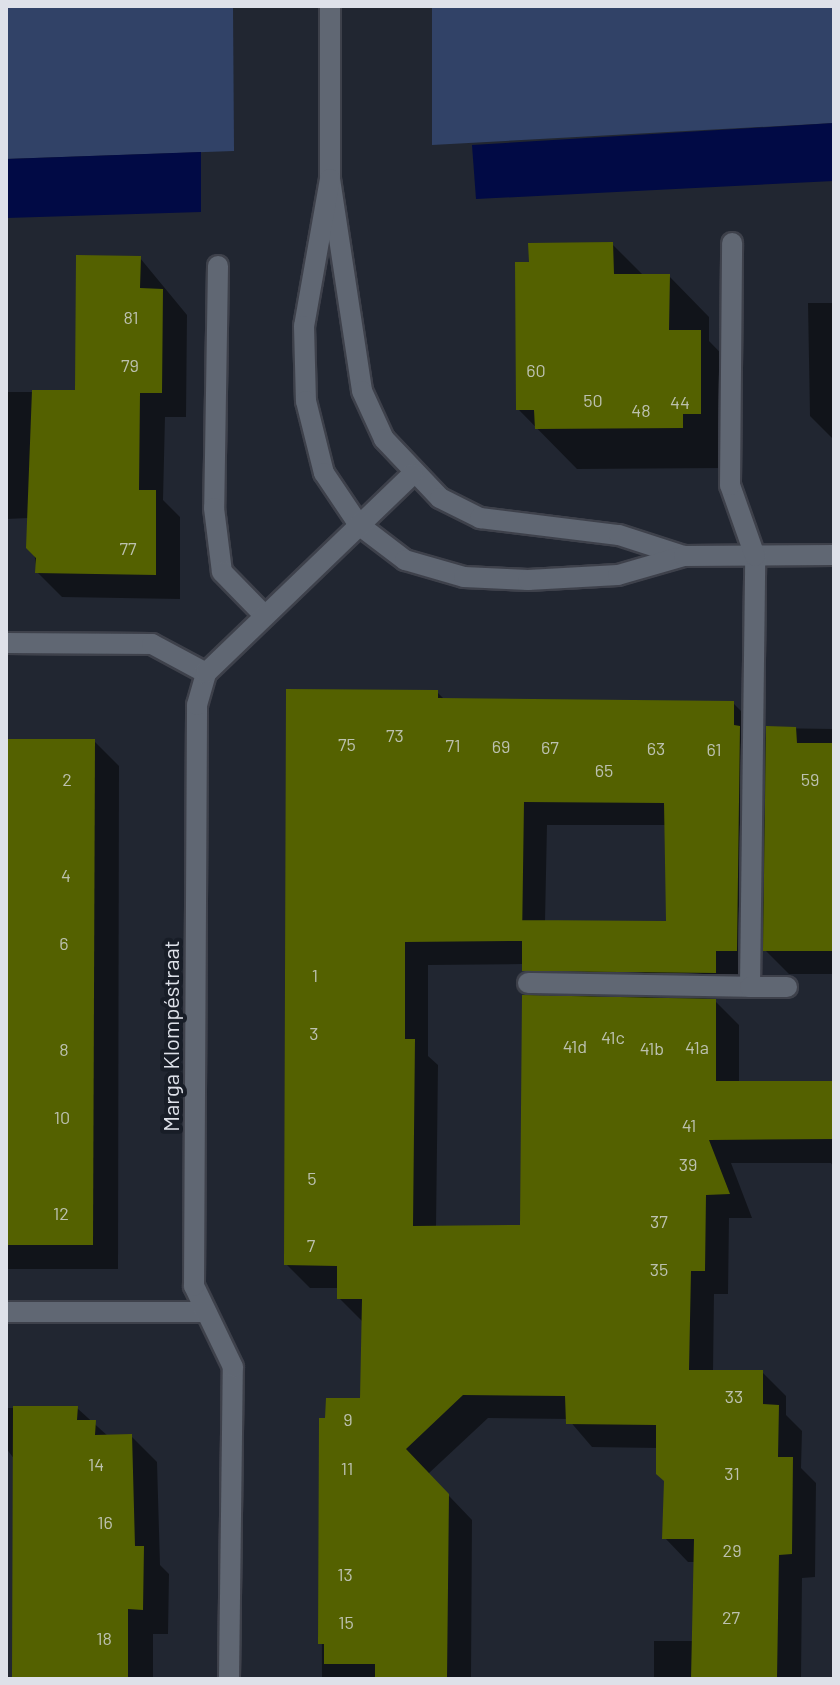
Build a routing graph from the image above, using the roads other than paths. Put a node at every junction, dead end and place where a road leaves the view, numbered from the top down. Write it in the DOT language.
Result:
graph roads {
  1 [pos="330,6"];
  2 [pos="330,179"];
  3 [pos="732,243"];
  4 [pos="218,266"];
  5 [pos="413,474"];
  6 [pos="359,525"];
  7 [pos="834,555"];
  8 [pos="684,556"];
  9 [pos="755,556"];
  10 [pos="264,615"];
  11 [pos="6,643"];
  12 [pos="206,673"];
  13 [pos="528,983"];
  14 [pos="750,987"];
  15 [pos="787,987"];
  16 [pos="6,1312"];
  17 [pos="206,1312"];
  18 [pos="229,1679"];
  1 -- 2 [label="street"];
  2 -- 5 [label="street"];
  2 -- 6 [label="street"];
  3 -- 9 [label="street"];
  4 -- 10 [label="street"];
  5 -- 6 [label="street"];
  5 -- 8 [label="street"];
  6 -- 8 [label="street"];
  6 -- 10 [label="street"];
  7 -- 9 [label="street"];
  8 -- 9 [label="street"];
  9 -- 14 [label="street"];
  10 -- 12 [label="street"];
  11 -- 12 [label="street"];
  12 -- 17 [label="street, Marga Klompéstraat"];
  13 -- 14 [label="street"];
  14 -- 15 [label="street"];
  16 -- 17 [label="street"];
  17 -- 18 [label="street, Marga Klompéstraat"];
}
